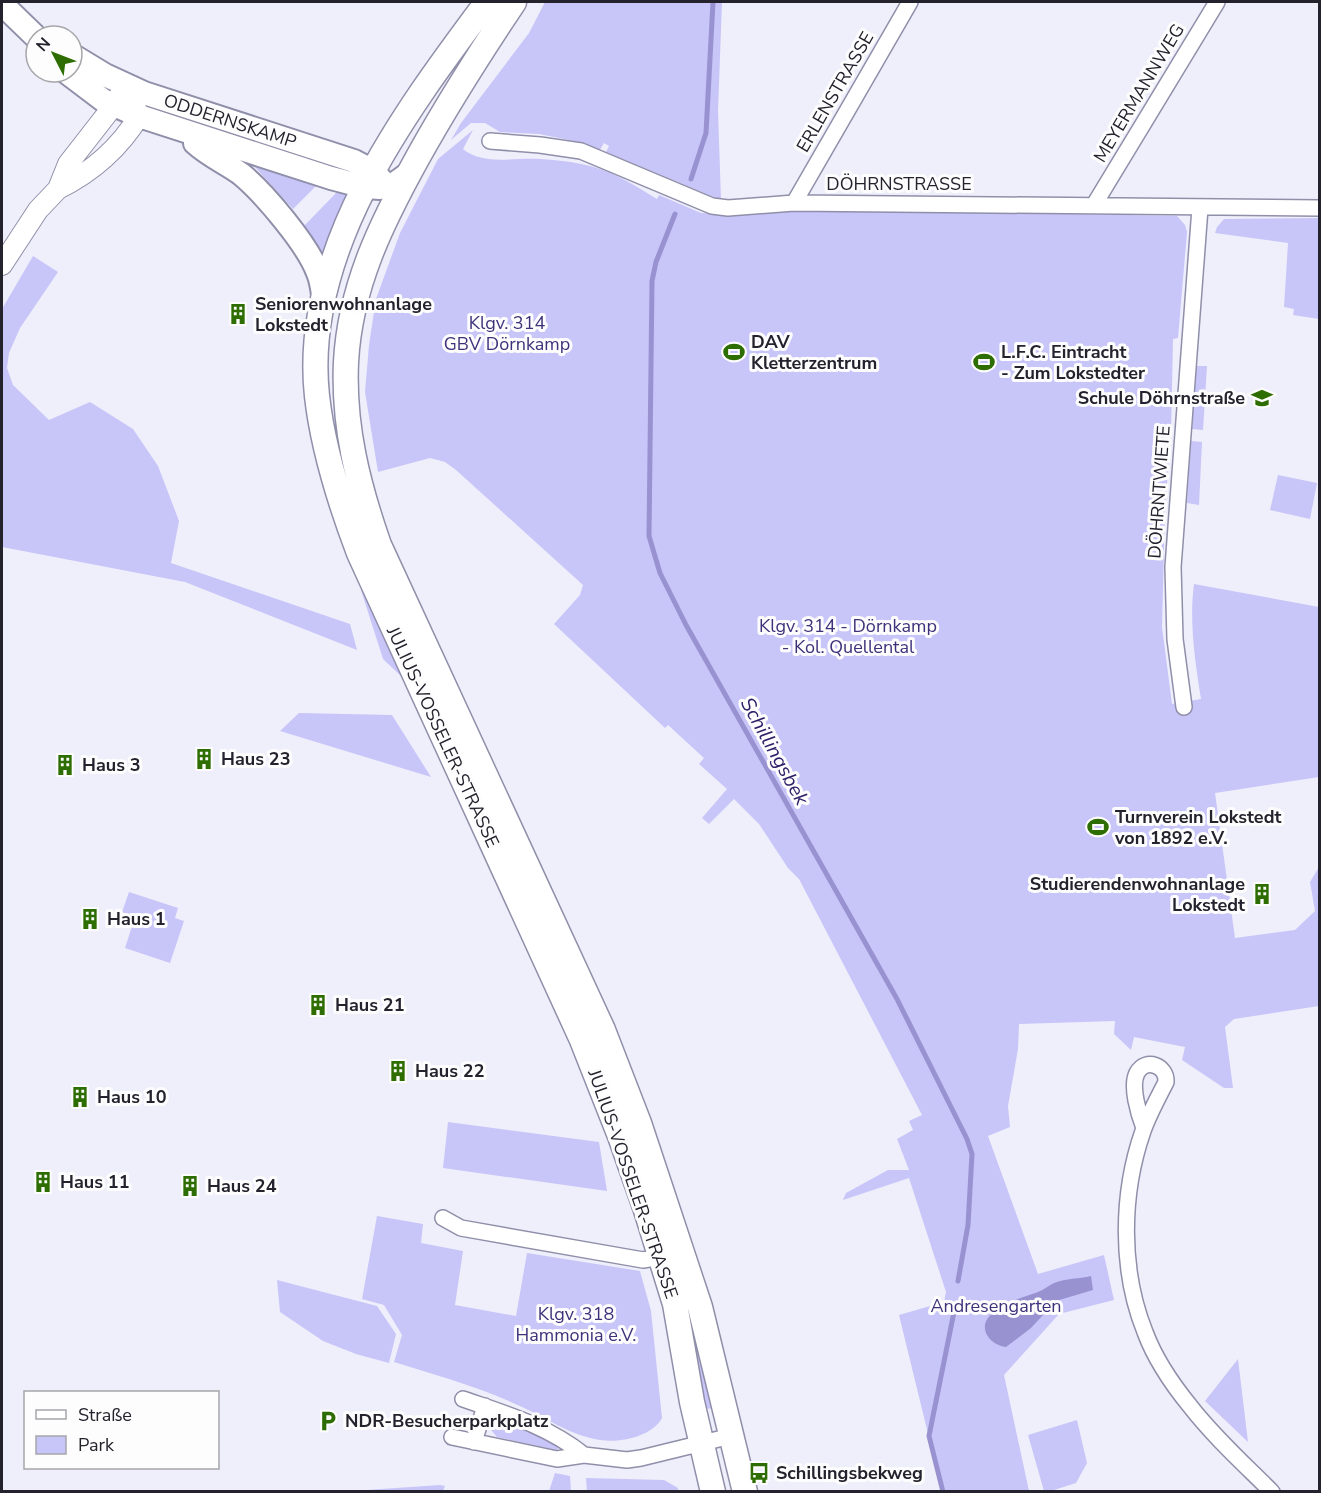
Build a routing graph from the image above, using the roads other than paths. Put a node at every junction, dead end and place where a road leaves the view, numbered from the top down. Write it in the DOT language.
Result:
graph roads {
  1 [pos="487,2"];
  2 [pos="514,2"];
  3 [pos="910,2"];
  4 [pos="1217,2"];
  5 [pos="2,4"];
  6 [pos="24,25"];
  7 [pos="84,62"];
  8 [pos="81,84"];
  9 [pos="125,85"];
  10 [pos="114,105"];
  11 [pos="139,116"];
  12 [pos="183,132"];
  13 [pos="490,141"];
  14 [pos="379,188"];
  15 [pos="58,189"];
  16 [pos="794,202"];
  17 [pos="1094,205"];
  18 [pos="1200,208"];
  19 [pos="1320,208"];
  20 [pos="2,265"];
  21 [pos="323,295"];
  22 [pos="1184,707"];
  23 [pos="1144,1128"];
  24 [pos="443,1218"];
  25 [pos="661,1257"];
  26 [pos="464,1399"];
  27 [pos="485,1406"];
  28 [pos="731,1436"];
  29 [pos="452,1437"];
  30 [pos="474,1442"];
  31 [pos="701,1443"];
  32 [pos="584,1455"];
  33 [pos="712,1491"];
  34 [pos="745,1491"];
  35 [pos="1272,1491"];
  1 -- 14 [label="main road, JULIUS-VOSSELER-STRASSE"];
  2 -- 14 [label="main road, JULIUS-VOSSELER-STRASSE"];
  3 -- 16 [label="street, ERLENSTRASSE"];
  4 -- 17 [label="street, MEYERMANNWEG"];
  5 -- 6 [label="main road"];
  7 -- 9 [label="main road, ODDERNSKAMP"];
  8 -- 10 [label="main road, ODDERNSKAMP"];
  9 -- 10 [label="street"];
  9 -- 11 [label="street"];
  9 -- 14 [label="main road, ODDERNSKAMP"];
  10 -- 11 [label="main road, ODDERNSKAMP"];
  10 -- 15 [label="street"];
  11 -- 12 [label="main road, ODDERNSKAMP"];
  11 -- 15 [label="street"];
  12 -- 14 [label="main road, ODDERNSKAMP"];
  12 -- 21 [label="main road"];
  13 -- 16 [label="street, DÖHRNSTRASSE"];
  14 -- 21 [label="main road, JULIUS-VOSSELER-STRASSE"];
  14 -- 28 [label="main road, JULIUS-VOSSELER-STRASSE"];
  15 -- 20 [label="street"];
  16 -- 17 [label="street, DÖHRNSTRASSE"];
  17 -- 18 [label="street, DÖHRNSTRASSE"];
  18 -- 19 [label="street, DÖHRNSTRASSE"];
  18 -- 22 [label="street, DÖHRNTWIETE"];
  21 -- 25 [label="main road, JULIUS-VOSSELER-STRASSE"];
  23 -- 35 [label="street"];
  24 -- 25 [label="street"];
  25 -- 31 [label="main road, JULIUS-VOSSELER-STRASSE"];
  26 -- 27 [label="street"];
  27 -- 30 [label="street"];
  27 -- 32 [label="street"];
  28 -- 31 [label="street"];
  28 -- 34 [label="main road, JULIUS-VOSSELER-STRASSE"];
  29 -- 30 [label="street"];
  30 -- 32 [label="street"];
  31 -- 32 [label="street"];
  31 -- 33 [label="main road, JULIUS-VOSSELER-STRASSE"];
}
